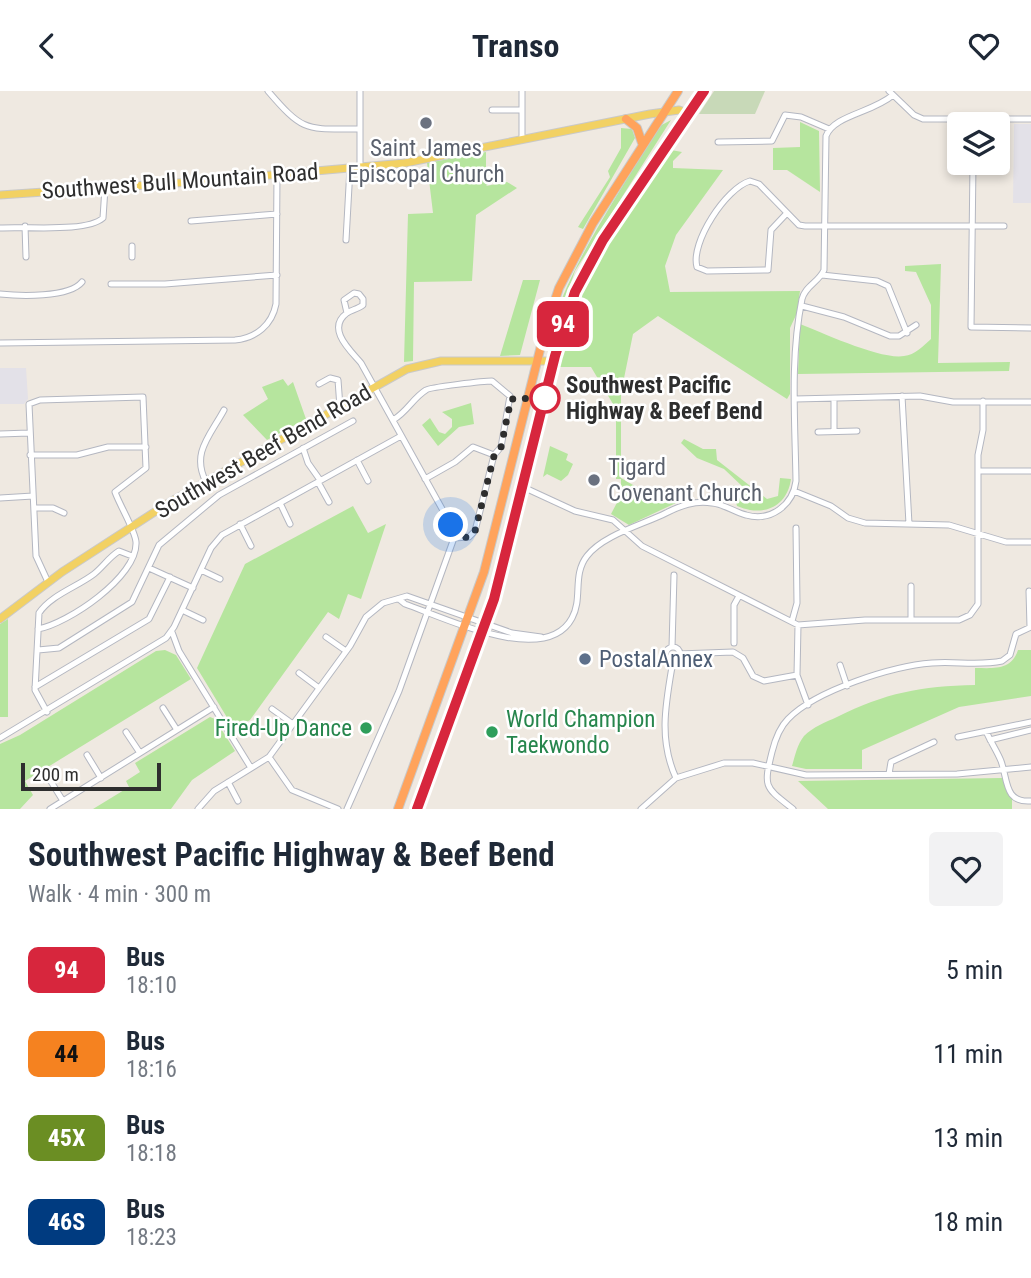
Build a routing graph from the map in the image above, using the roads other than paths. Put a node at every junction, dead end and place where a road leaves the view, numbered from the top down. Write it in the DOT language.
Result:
graph roads {
  1 [pos="268,91"];
  2 [pos="360,91"];
  3 [pos="522,91"];
  4 [pos="678,91"];
  5 [pos="704,91"];
  6 [pos="891,93"];
  7 [pos="492,110"];
  8 [pos="522,110"];
  9 [pos="662,112"];
  10 [pos="689,114"];
  11 [pos="626,119"];
  12 [pos="947,120"];
  13 [pos="1031,120"];
  14 [pos="1010,121"];
  15 [pos="360,128"];
  16 [pos="829,129"];
  17 [pos="522,140"];
  18 [pos="718,142"];
  19 [pos="642,143"];
  20 [pos="360,167"];
  21 [pos="350,168"];
  22 [pos="277,175"];
  23 [pos="973,175"];
  24 [pos="105,188"];
  25 [pos="0,195"];
  26 [pos="787,213"];
  27 [pos="278,214"];
  28 [pos="191,221"];
  29 [pos="25,226"];
  30 [pos="1004,226"];
  31 [pos="972,227"];
  32 [pos="0,228"];
  33 [pos="824,228"];
  34 [pos="346,240"];
  35 [pos="132,246"];
  36 [pos="26,257"];
  37 [pos="132,257"];
  38 [pos="277,275"];
  39 [pos="822,275"];
  40 [pos="82,282"];
  41 [pos="111,284"];
  42 [pos="0,294"];
  43 [pos="802,306"];
  44 [pos="347,313"];
  45 [pos="916,325"];
  46 [pos="1031,328"];
  47 [pos="907,333"];
  48 [pos="0,343"];
  49 [pos="537,361"];
  50 [pos="554,361"];
  51 [pos="319,384"];
  52 [pos="375,387"];
  53 [pos="902,396"];
  54 [pos="795,399"];
  55 [pos="834,399"];
  56 [pos="983,401"];
  57 [pos="1031,402"];
  58 [pos="340,407"];
  59 [pos="224,410"];
  60 [pos="393,420"];
  61 [pos="353,421"];
  62 [pos="834,431"];
  63 [pos="857,431"];
  64 [pos="818,432"];
  65 [pos="29,433"];
  66 [pos="0,434"];
  67 [pos="401,436"];
  68 [pos="146,447"];
  69 [pos="303,448"];
  70 [pos="30,455"];
  71 [pos="494,456"];
  72 [pos="357,460"];
  73 [pos="978,471"];
  74 [pos="1031,471"];
  75 [pos="425,479"];
  76 [pos="319,481"];
  77 [pos="368,481"];
  78 [pos="206,482"];
  79 [pos="523,487"];
  80 [pos="794,491"];
  81 [pos="33,496"];
  82 [pos="0,498"];
  83 [pos="329,502"];
  84 [pos="279,503"];
  85 [pos="34,508"];
  86 [pos="64,513"];
  87 [pos="240,524"];
  88 [pos="290,524"];
  89 [pos="909,524"];
  90 [pos="796,528"];
  91 [pos="129,529"];
  92 [pos="978,531"];
  93 [pos="626,533"];
  94 [pos="454,538"];
  95 [pos="1031,542"];
  96 [pos="251,546"];
  97 [pos="132,556"];
  98 [pos="149,568"];
  99 [pos="201,570"];
  100 [pos="674,575"];
  101 [pos="170,577"];
  102 [pos="220,579"];
  103 [pos="48,582"];
  104 [pos="911,586"];
  105 [pos="192,588"];
  106 [pos="1029,591"];
  107 [pos="738,596"];
  108 [pos="400,600"];
  109 [pos="432,605"];
  110 [pos="182,610"];
  111 [pos="429,612"];
  112 [pos="0,619"];
  113 [pos="203,620"];
  114 [pos="911,620"];
  115 [pos="468,621"];
  116 [pos="792,621"];
  117 [pos="798,625"];
  118 [pos="484,627"];
  119 [pos="1030,628"];
  120 [pos="37,629"];
  121 [pos="172,632"];
  122 [pos="326,637"];
  123 [pos="734,643"];
  124 [pos="156,644"];
  125 [pos="672,647"];
  126 [pos="37,650"];
  127 [pos="179,651"];
  128 [pos="346,651"];
  129 [pos="680,654"];
  130 [pos="673,661"];
  131 [pos="841,665"];
  132 [pos="299,673"];
  133 [pos="797,675"];
  134 [pos="847,686"];
  135 [pos="35,687"];
  136 [pos="319,688"];
  137 [pos="808,705"];
  138 [pos="214,707"];
  139 [pos="163,708"];
  140 [pos="272,709"];
  141 [pos="47,712"];
  142 [pos="1031,722"];
  143 [pos="293,724"];
  144 [pos="177,730"];
  145 [pos="1031,730"];
  146 [pos="986,731"];
  147 [pos="127,732"];
  148 [pos="958,737"];
  149 [pos="0,738"];
  150 [pos="990,740"];
  151 [pos="934,742"];
  152 [pos="139,753"];
  153 [pos="87,755"];
  154 [pos="269,757"];
  155 [pos="768,766"];
  156 [pos="1031,767"];
  157 [pos="251,768"];
  158 [pos="1003,771"];
  159 [pos="889,774"];
  160 [pos="100,778"];
  161 [pos="676,778"];
  162 [pos="50,780"];
  163 [pos="228,782"];
  164 [pos="62,801"];
  165 [pos="238,801"];
  166 [pos="1031,801"];
  167 [pos="51,809"];
  168 [pos="198,809"];
  169 [pos="338,809"];
  170 [pos="347,809"];
  171 [pos="398,809"];
  172 [pos="417,809"];
  173 [pos="641,809"];
  174 [pos="793,809"];
  1 -- 15 [label="street"];
  2 -- 15 [label="street"];
  3 -- 8 [label="street"];
  4 -- 9 [label="highway"];
  5 -- 10 [label="highway"];
  6 -- 12 [label="street"];
  6 -- 16 [label="street"];
  7 -- 8 [label="street"];
  8 -- 17 [label="street"];
  9 -- 10 [label="main road, Southwest Bull Mountain Road"];
  9 -- 11 [label="main road, Southwest Bull Mountain Road"];
  9 -- 19 [label="highway"];
  10 -- 50 [label="highway"];
  11 -- 17 [label="main road, Southwest Bull Mountain Road"];
  11 -- 19 [label="highway"];
  13 -- 14 [label="street"];
  15 -- 20 [label="street"];
  16 -- 18 [label="street"];
  16 -- 33 [label="street"];
  17 -- 20 [label="main road, Southwest Bull Mountain Road"];
  19 -- 49 [label="highway"];
  20 -- 21 [label="main road, Southwest Bull Mountain Road"];
  21 -- 22 [label="main road, Southwest Bull Mountain Road"];
  21 -- 34 [label="street"];
  22 -- 24 [label="main road, Southwest Bull Mountain Road"];
  22 -- 27 [label="street"];
  23 -- 31 [label="street"];
  24 -- 25 [label="main road, Southwest Bull Mountain Road"];
  24 -- 29 [label="street"];
  26 -- 26 [label="street"];
  26 -- 33 [label="street"];
  27 -- 28 [label="street"];
  27 -- 38 [label="street"];
  29 -- 32 [label="street"];
  29 -- 36 [label="street"];
  30 -- 31 [label="street"];
  31 -- 33 [label="street"];
  31 -- 46 [label="street"];
  33 -- 39 [label="street"];
  35 -- 37 [label="street"];
  38 -- 41 [label="street"];
  38 -- 48 [label="street"];
  39 -- 43 [label="street"];
  39 -- 47 [label="street"];
  40 -- 42 [label="street"];
  43 -- 47 [label="street"];
  43 -- 54 [label="street"];
  44 -- 52 [label="street"];
  45 -- 47 [label="street"];
  49 -- 50 [label="main road, Southwest Beef Bend Road"];
  49 -- 52 [label="main road, Southwest Beef Bend Road"];
  49 -- 115 [label="highway"];
  50 -- 79 [label="highway"];
  51 -- 58 [label="street"];
  52 -- 58 [label="main road, Southwest Beef Bend Road"];
  52 -- 60 [label="street"];
  53 -- 55 [label="street"];
  53 -- 56 [label="street"];
  53 -- 89 [label="street"];
  54 -- 55 [label="street"];
  54 -- 80 [label="street"];
  55 -- 62 [label="street"];
  56 -- 57 [label="street"];
  56 -- 73 [label="street"];
  58 -- 78 [label="main road, Southwest Beef Bend Road"];
  59 -- 78 [label="street"];
  60 -- 67 [label="street"];
  60 -- 71 [label="street"];
  61 -- 69 [label="street"];
  62 -- 63 [label="street"];
  62 -- 64 [label="street"];
  65 -- 66 [label="street"];
  65 -- 68 [label="street"];
  65 -- 70 [label="street"];
  67 -- 72 [label="street"];
  67 -- 75 [label="street"];
  68 -- 70 [label="street"];
  68 -- 91 [label="street"];
  69 -- 76 [label="street"];
  69 -- 98 [label="street"];
  70 -- 81 [label="street"];
  71 -- 75 [label="street"];
  71 -- 94 [label="street"];
  72 -- 76 [label="street"];
  72 -- 77 [label="street"];
  73 -- 74 [label="street"];
  73 -- 92 [label="street"];
  75 -- 94 [label="street"];
  76 -- 83 [label="street"];
  76 -- 84 [label="street"];
  78 -- 91 [label="main road, Southwest Beef Bend Road"];
  79 -- 93 [label="street"];
  79 -- 118 [label="highway"];
  80 -- 89 [label="street"];
  80 -- 93 [label="street"];
  81 -- 82 [label="street"];
  81 -- 85 [label="street"];
  84 -- 87 [label="street"];
  84 -- 88 [label="street"];
  85 -- 86 [label="street"];
  85 -- 103 [label="street"];
  87 -- 96 [label="street"];
  87 -- 99 [label="street"];
  89 -- 92 [label="street"];
  90 -- 116 [label="street"];
  91 -- 97 [label="street"];
  91 -- 103 [label="main road, Southwest Beef Bend Road"];
  92 -- 95 [label="street"];
  92 -- 114 [label="street"];
  93 -- 107 [label="street"];
  93 -- 118 [label="street"];
  94 -- 109 [label="street"];
  97 -- 120 [label="street"];
  97 -- 120 [label="street"];
  98 -- 101 [label="street"];
  98 -- 126 [label="street"];
  99 -- 102 [label="street"];
  99 -- 105 [label="street"];
  100 -- 125 [label="street"];
  101 -- 105 [label="street"];
  101 -- 135 [label="street"];
  103 -- 112 [label="main road, Southwest Beef Bend Road"];
  104 -- 114 [label="street"];
  105 -- 110 [label="street"];
  106 -- 119 [label="street"];
  107 -- 116 [label="street"];
  107 -- 123 [label="street"];
  108 -- 109 [label="street"];
  108 -- 111 [label="street"];
  108 -- 128 [label="street"];
  109 -- 111 [label="street"];
  109 -- 115 [label="street"];
  110 -- 113 [label="street"];
  110 -- 121 [label="street"];
  111 -- 115 [label="street"];
  111 -- 170 [label="street"];
  114 -- 117 [label="street"];
  115 -- 118 [label="street"];
  115 -- 171 [label="highway"];
  116 -- 117 [label="street"];
  117 -- 133 [label="street"];
  118 -- 172 [label="highway"];
  119 -- 134 [label="street"];
  120 -- 126 [label="street"];
  121 -- 124 [label="street"];
  121 -- 127 [label="street"];
  122 -- 128 [label="street"];
  124 -- 127 [label="street"];
  124 -- 141 [label="street"];
  125 -- 129 [label="street"];
  125 -- 130 [label="street"];
  126 -- 135 [label="street"];
  127 -- 138 [label="street"];
  128 -- 136 [label="street"];
  129 -- 130 [label="street"];
  129 -- 133 [label="street"];
  130 -- 161 [label="street"];
  131 -- 134 [label="street"];
  132 -- 136 [label="street"];
  133 -- 137 [label="street"];
  134 -- 137 [label="street"];
  135 -- 141 [label="street"];
  136 -- 143 [label="street"];
  137 -- 155 [label="street"];
  138 -- 144 [label="street"];
  138 -- 157 [label="street"];
  139 -- 144 [label="street"];
  140 -- 143 [label="street"];
  141 -- 149 [label="street"];
  142 -- 146 [label="street"];
  143 -- 154 [label="street"];
  144 -- 152 [label="street"];
  145 -- 150 [label="street"];
  146 -- 148 [label="street"];
  146 -- 150 [label="street"];
  147 -- 152 [label="street"];
  150 -- 158 [label="street"];
  151 -- 159 [label="street"];
  152 -- 160 [label="street"];
  153 -- 160 [label="street"];
  154 -- 157 [label="street"];
  154 -- 169 [label="street"];
  155 -- 159 [label="street"];
  155 -- 161 [label="street"];
  155 -- 174 [label="street"];
  156 -- 158 [label="street"];
  157 -- 163 [label="street"];
  158 -- 159 [label="street"];
  158 -- 166 [label="street"];
  160 -- 164 [label="street"];
  161 -- 173 [label="street"];
  162 -- 164 [label="street"];
  163 -- 165 [label="street"];
  163 -- 168 [label="street"];
  164 -- 167 [label="street"];
}
